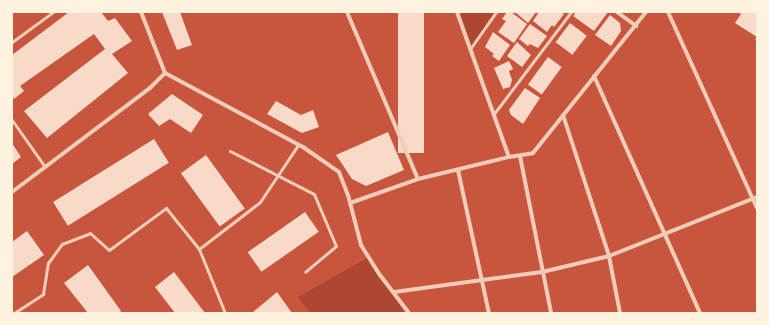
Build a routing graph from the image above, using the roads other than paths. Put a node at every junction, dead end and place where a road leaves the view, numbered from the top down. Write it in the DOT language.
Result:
graph roads {
  1 [pos="54,12"];
  2 [pos="141,12"];
  3 [pos="348,12"];
  4 [pos="456,12"];
  5 [pos="496,12"];
  6 [pos="571,12"];
  7 [pos="617,12"];
  8 [pos="646,12"];
  9 [pos="668,12"];
  10 [pos="636,26"];
  11 [pos="12,42"];
  12 [pos="470,49"];
  13 [pos="166,73"];
  14 [pos="594,76"];
  15 [pos="493,114"];
  16 [pos="563,115"];
  17 [pos="12,120"];
  18 [pos="298,145"];
  19 [pos="230,151"];
  20 [pos="520,156"];
  21 [pos="509,157"];
  22 [pos="45,167"];
  23 [pos="458,170"];
  24 [pos="278,175"];
  25 [pos="418,179"];
  26 [pos="12,192"];
  27 [pos="755,198"];
  28 [pos="350,203"];
  29 [pos="757,208"];
  30 [pos="664,234"];
  31 [pos="200,249"];
  32 [pos="609,256"];
  33 [pos="305,272"];
  34 [pos="542,272"];
  35 [pos="482,280"];
  36 [pos="394,292"];
  37 [pos="14,313"];
  38 [pos="225,313"];
  39 [pos="409,313"];
  40 [pos="489,313"];
  41 [pos="551,313"];
  42 [pos="620,313"];
  43 [pos="700,313"];
  1 -- 11 [label="lane"];
  2 -- 13 [label="street"];
  3 -- 25 [label="street"];
  4 -- 12 [label="street"];
  5 -- 12 [label="lane"];
  6 -- 15 [label="lane"];
  7 -- 10 [label="street"];
  8 -- 10 [label="street"];
  9 -- 27 [label="street"];
  10 -- 14 [label="street"];
  12 -- 15 [label="street"];
  13 -- 18 [label="street"];
  13 -- 22 [label="street"];
  14 -- 16 [label="street"];
  14 -- 30 [label="street"];
  15 -- 21 [label="street"];
  16 -- 20 [label="street"];
  16 -- 32 [label="street"];
  17 -- 22 [label="lane"];
  18 -- 24 [label="lane"];
  18 -- 28 [label="street"];
  19 -- 24 [label="lane"];
  20 -- 21 [label="street"];
  20 -- 34 [label="street"];
  21 -- 23 [label="street"];
  22 -- 26 [label="street"];
  23 -- 25 [label="street"];
  23 -- 35 [label="street"];
  24 -- 31 [label="lane"];
  24 -- 33 [label="lane"];
  25 -- 28 [label="street"];
  27 -- 29 [label="street"];
  27 -- 30 [label="street"];
  28 -- 36 [label="street"];
  30 -- 32 [label="street"];
  30 -- 43 [label="street"];
  31 -- 37 [label="lane"];
  31 -- 38 [label="lane"];
  32 -- 34 [label="street"];
  32 -- 42 [label="street"];
  34 -- 35 [label="street"];
  34 -- 41 [label="street"];
  35 -- 36 [label="street"];
  35 -- 40 [label="street"];
  36 -- 39 [label="street"];
}
